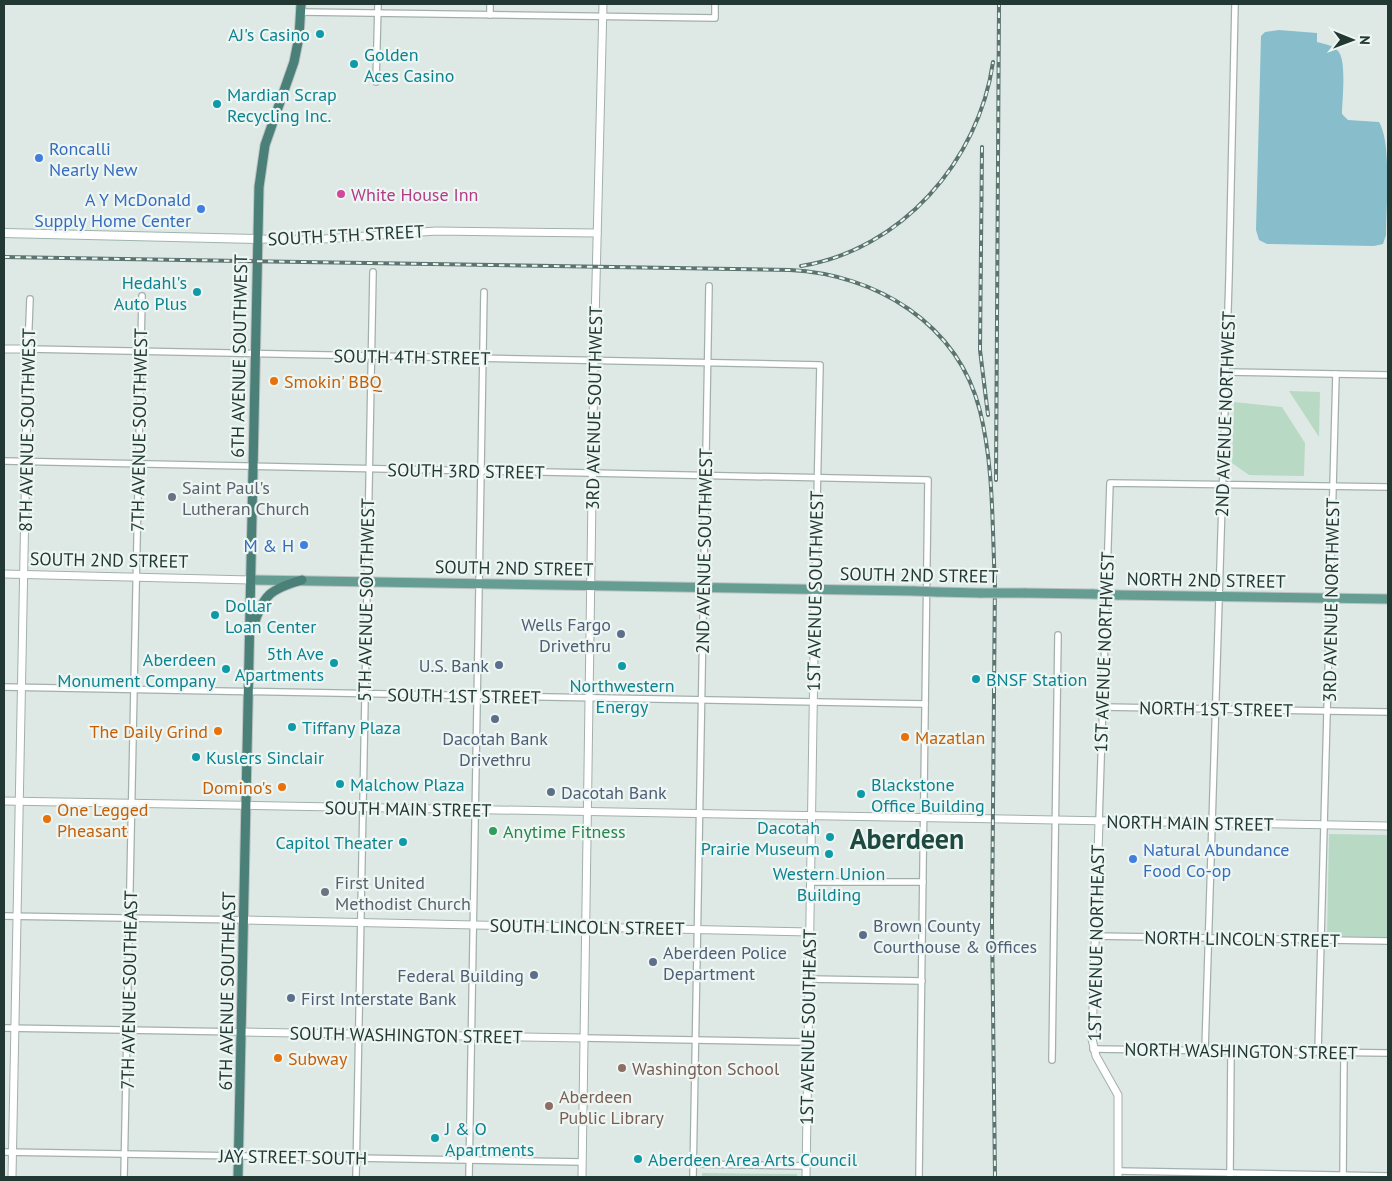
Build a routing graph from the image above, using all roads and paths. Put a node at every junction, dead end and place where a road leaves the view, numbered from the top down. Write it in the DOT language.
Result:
graph roads {
  1 [pos="378,4"];
  2 [pos="490,4"];
  3 [pos="602,4"];
  4 [pos="715,4"];
  5 [pos="1235,4"];
  6 [pos="301,8"];
  7 [pos="378,13"];
  8 [pos="490,15"];
  9 [pos="602,17"];
  10 [pos="376,82"];
  11 [pos="4,233"];
  12 [pos="598,233"];
  13 [pos="257,239"];
  14 [pos="373,272"];
  15 [pos="709,286"];
  16 [pos="484,292"];
  17 [pos="142,296"];
  18 [pos="30,299"];
  19 [pos="4,349"];
  20 [pos="28,349"];
  21 [pos="141,352"];
  22 [pos="254,354"];
  23 [pos="370,356"];
  24 [pos="482,359"];
  25 [pos="594,361"];
  26 [pos="708,363"];
  27 [pos="820,365"];
  28 [pos="1226,372"];
  29 [pos="1336,374"];
  30 [pos="1388,375"];
  31 [pos="4,462"];
  32 [pos="26,462"];
  33 [pos="139,464"];
  34 [pos="253,467"];
  35 [pos="368,469"];
  36 [pos="480,471"];
  37 [pos="593,473"];
  38 [pos="705,475"];
  39 [pos="818,477"];
  40 [pos="1223,484"];
  41 [pos="1333,486"];
  42 [pos="1388,487"];
  43 [pos="4,574"];
  44 [pos="24,574"];
  45 [pos="137,577"];
  46 [pos="251,580"];
  47 [pos="302,580"];
  48 [pos="366,581"];
  49 [pos="478,583"];
  50 [pos="592,586"];
  51 [pos="703,587"];
  52 [pos="816,590"];
  53 [pos="1024,593"];
  54 [pos="1219,596"];
  55 [pos="1331,599"];
  56 [pos="1388,599"];
  57 [pos="1058,635"];
  58 [pos="250,636"];
  59 [pos="4,687"];
  60 [pos="22,687"];
  61 [pos="135,689"];
  62 [pos="249,691"];
  63 [pos="365,694"];
  64 [pos="477,696"];
  65 [pos="589,698"];
  66 [pos="701,700"];
  67 [pos="813,702"];
  68 [pos="925,704"];
  69 [pos="1103,706"];
  70 [pos="1216,709"];
  71 [pos="1328,711"];
  72 [pos="1388,712"];
  73 [pos="4,801"];
  74 [pos="20,801"];
  75 [pos="133,804"];
  76 [pos="247,805"];
  77 [pos="362,808"];
  78 [pos="474,810"];
  79 [pos="587,812"];
  80 [pos="699,815"];
  81 [pos="811,817"];
  82 [pos="924,819"];
  83 [pos="992,820"];
  84 [pos="1054,821"];
  85 [pos="1099,822"];
  86 [pos="1212,824"];
  87 [pos="1324,825"];
  88 [pos="1388,826"];
  89 [pos="810,882"];
  90 [pos="923,882"];
  91 [pos="4,916"];
  92 [pos="18,916"];
  93 [pos="131,918"];
  94 [pos="244,920"];
  95 [pos="360,923"];
  96 [pos="473,925"];
  97 [pos="585,927"];
  98 [pos="697,929"];
  99 [pos="810,932"];
  100 [pos="1095,936"];
  101 [pos="1208,938"];
  102 [pos="1321,940"];
  103 [pos="1388,941"];
  104 [pos="809,979"];
  105 [pos="922,981"];
  106 [pos="4,1028"];
  107 [pos="16,1028"];
  108 [pos="128,1030"];
  109 [pos="243,1032"];
  110 [pos="358,1033"];
  111 [pos="470,1036"];
  112 [pos="583,1038"];
  113 [pos="694,1040"];
  114 [pos="808,1042"];
  115 [pos="1093,1048"];
  116 [pos="1205,1050"];
  117 [pos="1231,1051"];
  118 [pos="1318,1052"];
  119 [pos="1344,1053"];
  120 [pos="1388,1054"];
  121 [pos="1052,1060"];
  122 [pos="4,1152"];
  123 [pos="12,1152"];
  124 [pos="124,1154"];
  125 [pos="239,1156"];
  126 [pos="357,1159"];
  127 [pos="469,1160"];
  128 [pos="582,1162"];
  129 [pos="693,1164"];
  130 [pos="806,1166"];
  131 [pos="1118,1174"];
  132 [pos="1230,1175"];
  133 [pos="1343,1176"];
  134 [pos="1388,1176"];
  135 [pos="12,1177"];
  136 [pos="124,1177"];
  137 [pos="238,1177"];
  138 [pos="356,1177"];
  139 [pos="469,1177"];
  140 [pos="582,1177"];
  141 [pos="693,1177"];
  142 [pos="806,1177"];
  143 [pos="920,1177"];
  1 -- 7 [label="street"];
  2 -- 8 [label="street"];
  3 -- 9 [label="street, 3RD AVENUE SOUTHWEST"];
  4 -- 9 [label="street"];
  5 -- 28 [label="street, 2ND AVENUE NORTHWEST"];
  6 -- 7 [label="street"];
  6 -- 13 [label="highway, 6TH AVENUE SOUTHWEST"];
  7 -- 8 [label="street"];
  7 -- 10 [label="street"];
  8 -- 9 [label="street"];
  9 -- 12 [label="street, 3RD AVENUE SOUTHWEST"];
  11 -- 13 [label="main road, SOUTH 5TH STREET"];
  12 -- 13 [label="street, SOUTH 5TH STREET"];
  12 -- 25 [label="street, 3RD AVENUE SOUTHWEST"];
  13 -- 22 [label="highway, 6TH AVENUE SOUTHWEST"];
  14 -- 23 [label="street, 5TH AVENUE SOUTHWEST"];
  15 -- 26 [label="street, 2ND AVENUE SOUTHWEST"];
  16 -- 24 [label="street"];
  17 -- 21 [label="street, 7TH AVENUE SOUTHWEST"];
  18 -- 20 [label="street, 8TH AVENUE SOUTHWEST"];
  19 -- 20 [label="street, SOUTH 4TH STREET"];
  20 -- 21 [label="street, SOUTH 4TH STREET"];
  20 -- 32 [label="street, 8TH AVENUE SOUTHWEST"];
  21 -- 22 [label="street, SOUTH 4TH STREET"];
  21 -- 33 [label="street, 7TH AVENUE SOUTHWEST"];
  22 -- 23 [label="street, SOUTH 4TH STREET"];
  22 -- 34 [label="highway, 6TH AVENUE SOUTHWEST"];
  23 -- 24 [label="street, SOUTH 4TH STREET"];
  23 -- 35 [label="street, 5TH AVENUE SOUTHWEST"];
  24 -- 25 [label="street, SOUTH 4TH STREET"];
  24 -- 36 [label="street"];
  25 -- 26 [label="street, SOUTH 4TH STREET"];
  25 -- 37 [label="street, 3RD AVENUE SOUTHWEST"];
  26 -- 27 [label="street, SOUTH 4TH STREET"];
  26 -- 38 [label="street, 2ND AVENUE SOUTHWEST"];
  27 -- 39 [label="street, 1ST AVENUE SOUTHWEST"];
  28 -- 29 [label="street"];
  28 -- 40 [label="street, 2ND AVENUE NORTHWEST"];
  29 -- 30 [label="street"];
  29 -- 41 [label="street, 3RD AVENUE NORTHWEST"];
  31 -- 32 [label="street, SOUTH 3RD STREET"];
  32 -- 33 [label="street, SOUTH 3RD STREET"];
  32 -- 44 [label="street, 8TH AVENUE SOUTHWEST"];
  33 -- 34 [label="street, SOUTH 3RD STREET"];
  33 -- 45 [label="street, 7TH AVENUE SOUTHWEST"];
  34 -- 35 [label="street, SOUTH 3RD STREET"];
  34 -- 46 [label="highway, 6TH AVENUE SOUTHWEST"];
  35 -- 36 [label="street, SOUTH 3RD STREET"];
  35 -- 48 [label="street, 5TH AVENUE SOUTHWEST"];
  36 -- 37 [label="street, SOUTH 3RD STREET"];
  36 -- 49 [label="street"];
  37 -- 38 [label="street, SOUTH 3RD STREET"];
  37 -- 50 [label="street, 3RD AVENUE SOUTHWEST"];
  38 -- 39 [label="street, SOUTH 3RD STREET"];
  38 -- 51 [label="street, 2ND AVENUE SOUTHWEST"];
  39 -- 52 [label="street, 1ST AVENUE SOUTHWEST"];
  39 -- 68 [label="street, SOUTH 3RD STREET"];
  40 -- 41 [label="street"];
  40 -- 54 [label="street, 2ND AVENUE NORTHWEST"];
  40 -- 69 [label="street, 1ST AVENUE NORTHWEST"];
  41 -- 42 [label="street"];
  41 -- 55 [label="street, 3RD AVENUE NORTHWEST"];
  43 -- 44 [label="street, SOUTH 2ND STREET"];
  44 -- 45 [label="street, SOUTH 2ND STREET"];
  44 -- 60 [label="street, 8TH AVENUE SOUTHWEST"];
  45 -- 46 [label="street, SOUTH 2ND STREET"];
  45 -- 61 [label="street, 7TH AVENUE SOUTHWEST"];
  46 -- 47 [label="main road, SOUTH 2ND STREET"];
  46 -- 58 [label="highway, 6TH AVENUE SOUTHWEST"];
  47 -- 48 [label="main road, SOUTH 2ND STREET"];
  47 -- 58 [label="highway"];
  48 -- 49 [label="main road, SOUTH 2ND STREET"];
  48 -- 63 [label="street, 5TH AVENUE SOUTHWEST"];
  49 -- 50 [label="main road, SOUTH 2ND STREET"];
  49 -- 64 [label="street"];
  50 -- 51 [label="main road, SOUTH 2ND STREET"];
  50 -- 65 [label="street, 3RD AVENUE SOUTHWEST"];
  51 -- 52 [label="main road, SOUTH 2ND STREET"];
  51 -- 66 [label="street, 2ND AVENUE SOUTHWEST"];
  52 -- 53 [label="main road, SOUTH 2ND STREET, bridge"];
  52 -- 67 [label="street, 1ST AVENUE SOUTHWEST"];
  53 -- 54 [label="main road, NORTH 2ND STREET, bridge"];
  54 -- 55 [label="main road, NORTH 2ND STREET"];
  54 -- 70 [label="street, 2ND AVENUE NORTHWEST"];
  55 -- 56 [label="main road, NORTH 2ND STREET"];
  55 -- 71 [label="street, 3RD AVENUE NORTHWEST"];
  57 -- 84 [label="street"];
  58 -- 62 [label="highway, 6TH AVENUE SOUTHWEST"];
  59 -- 60 [label="street, SOUTH 1ST STREET"];
  60 -- 61 [label="street, SOUTH 1ST STREET"];
  60 -- 74 [label="street, 8TH AVENUE SOUTHWEST"];
  61 -- 62 [label="street, SOUTH 1ST STREET"];
  61 -- 75 [label="street, 7TH AVENUE SOUTHWEST"];
  62 -- 63 [label="street, SOUTH 1ST STREET"];
  62 -- 76 [label="highway, 6TH AVENUE SOUTHWEST"];
  63 -- 64 [label="street, SOUTH 1ST STREET"];
  63 -- 77 [label="street, 5TH AVENUE SOUTHWEST"];
  64 -- 65 [label="street, SOUTH 1ST STREET"];
  64 -- 78 [label="street"];
  65 -- 66 [label="street, SOUTH 1ST STREET"];
  65 -- 79 [label="street, 3RD AVENUE SOUTHWEST"];
  66 -- 67 [label="street, SOUTH 1ST STREET"];
  66 -- 80 [label="street, 2ND AVENUE SOUTHWEST"];
  67 -- 68 [label="street, SOUTH 1ST STREET"];
  67 -- 81 [label="street, 1ST AVENUE SOUTHWEST"];
  68 -- 82 [label="street"];
  69 -- 70 [label="street, NORTH 1ST STREET"];
  69 -- 85 [label="street, 1ST AVENUE NORTHWEST"];
  70 -- 71 [label="street, NORTH 1ST STREET"];
  70 -- 86 [label="street, 2ND AVENUE NORTHWEST"];
  71 -- 72 [label="street, NORTH 1ST STREET"];
  71 -- 87 [label="street, 3RD AVENUE NORTHWEST"];
  73 -- 74 [label="street, SOUTH MAIN STREET"];
  74 -- 75 [label="street, SOUTH MAIN STREET"];
  74 -- 92 [label="street, 8TH AVENUE SOUTHWEST"];
  75 -- 76 [label="street, SOUTH MAIN STREET"];
  75 -- 93 [label="street, 7TH AVENUE SOUTHEAST"];
  76 -- 77 [label="street, SOUTH MAIN STREET"];
  76 -- 94 [label="highway, 6TH AVENUE SOUTHEAST"];
  77 -- 78 [label="street, SOUTH MAIN STREET"];
  77 -- 95 [label="street, 5TH AVENUE SOUTHWEST"];
  78 -- 79 [label="street, SOUTH MAIN STREET"];
  78 -- 96 [label="street"];
  79 -- 80 [label="street, SOUTH MAIN STREET"];
  79 -- 97 [label="street, 3RD AVENUE SOUTHWEST"];
  80 -- 81 [label="street, SOUTH MAIN STREET"];
  80 -- 98 [label="street, 2ND AVENUE SOUTHWEST"];
  81 -- 82 [label="street, SOUTH MAIN STREET"];
  81 -- 89 [label="street, 1ST AVENUE SOUTHEAST"];
  82 -- 83 [label="street, SOUTH MAIN STREET"];
  82 -- 90 [label="street"];
  83 -- 84 [label="street, NORTH MAIN STREET"];
  84 -- 85 [label="street, NORTH MAIN STREET"];
  84 -- 121 [label="street"];
  85 -- 86 [label="street, NORTH MAIN STREET"];
  85 -- 100 [label="street, 1ST AVENUE NORTHEAST"];
  86 -- 87 [label="street, NORTH MAIN STREET"];
  86 -- 101 [label="street, 2ND AVENUE NORTHWEST"];
  87 -- 88 [label="street, NORTH MAIN STREET"];
  87 -- 102 [label="street, 3RD AVENUE NORTHWEST"];
  89 -- 90 [label="street"];
  89 -- 99 [label="street, 1ST AVENUE SOUTHEAST"];
  90 -- 105 [label="street"];
  91 -- 92 [label="street, SOUTH LINCOLN STREET"];
  92 -- 93 [label="street, SOUTH LINCOLN STREET"];
  92 -- 107 [label="street, 8TH AVENUE SOUTHWEST"];
  93 -- 94 [label="street, SOUTH LINCOLN STREET"];
  93 -- 108 [label="street, 7TH AVENUE SOUTHEAST"];
  94 -- 95 [label="street, SOUTH LINCOLN STREET"];
  94 -- 109 [label="highway, 6TH AVENUE SOUTHEAST"];
  95 -- 96 [label="street, SOUTH LINCOLN STREET"];
  95 -- 110 [label="street, 5TH AVENUE SOUTHWEST"];
  96 -- 97 [label="street, SOUTH LINCOLN STREET"];
  96 -- 111 [label="street"];
  97 -- 98 [label="street, SOUTH LINCOLN STREET"];
  97 -- 112 [label="street, 3RD AVENUE SOUTHWEST"];
  98 -- 99 [label="street, SOUTH LINCOLN STREET"];
  98 -- 113 [label="street, 2ND AVENUE SOUTHWEST"];
  99 -- 104 [label="street, 1ST AVENUE SOUTHEAST"];
  100 -- 101 [label="street, NORTH LINCOLN STREET"];
  100 -- 115 [label="street, 1ST AVENUE NORTHEAST"];
  101 -- 102 [label="street, NORTH LINCOLN STREET"];
  101 -- 116 [label="street, 2ND AVENUE NORTHWEST"];
  102 -- 103 [label="street, NORTH LINCOLN STREET"];
  102 -- 118 [label="street, 3RD AVENUE NORTHWEST"];
  104 -- 105 [label="street"];
  104 -- 114 [label="street, 1ST AVENUE SOUTHEAST"];
  105 -- 143 [label="street"];
  106 -- 107 [label="street, SOUTH WASHINGTON STREET"];
  107 -- 108 [label="street, SOUTH WASHINGTON STREET"];
  107 -- 123 [label="street, 8TH AVENUE SOUTHWEST"];
  108 -- 109 [label="street, SOUTH WASHINGTON STREET"];
  108 -- 124 [label="street, 7TH AVENUE SOUTHEAST"];
  109 -- 110 [label="street, SOUTH WASHINGTON STREET"];
  109 -- 125 [label="highway, 6TH AVENUE SOUTHEAST"];
  110 -- 111 [label="street, SOUTH WASHINGTON STREET"];
  110 -- 126 [label="street, 5TH AVENUE SOUTHWEST"];
  111 -- 112 [label="street, SOUTH WASHINGTON STREET"];
  111 -- 127 [label="street"];
  112 -- 113 [label="street, SOUTH WASHINGTON STREET"];
  112 -- 128 [label="street, 3RD AVENUE SOUTHWEST"];
  113 -- 114 [label="street, SOUTH WASHINGTON STREET"];
  113 -- 129 [label="street, 2ND AVENUE SOUTHWEST"];
  114 -- 130 [label="street, 1ST AVENUE SOUTHEAST"];
  115 -- 116 [label="street, NORTH WASHINGTON STREET"];
  115 -- 131 [label="street, 1ST AVENUE NORTHEAST"];
  116 -- 117 [label="street, NORTH WASHINGTON STREET"];
  117 -- 118 [label="street, NORTH WASHINGTON STREET"];
  117 -- 132 [label="street"];
  118 -- 119 [label="street, NORTH WASHINGTON STREET"];
  119 -- 120 [label="street, NORTH WASHINGTON STREET"];
  119 -- 133 [label="street"];
  122 -- 123 [label="street, JAY STREET SOUTH"];
  123 -- 124 [label="street, JAY STREET SOUTH"];
  123 -- 135 [label="street, 8TH AVENUE SOUTHWEST"];
  124 -- 125 [label="street, JAY STREET SOUTH"];
  124 -- 136 [label="street, 7TH AVENUE SOUTHEAST"];
  125 -- 126 [label="street, JAY STREET SOUTH"];
  125 -- 137 [label="highway, 6TH AVENUE SOUTHEAST"];
  126 -- 127 [label="street, JAY STREET SOUTH"];
  126 -- 138 [label="street, 5TH AVENUE SOUTHWEST"];
  127 -- 128 [label="street, JAY STREET SOUTH"];
  127 -- 139 [label="street"];
  128 -- 140 [label="street, 3RD AVENUE SOUTHWEST"];
  129 -- 130 [label="street"];
  129 -- 141 [label="street, 2ND AVENUE SOUTHWEST"];
  130 -- 142 [label="street, 1ST AVENUE SOUTHEAST"];
  131 -- 132 [label="street"];
  132 -- 133 [label="street"];
  133 -- 134 [label="street"];
}
